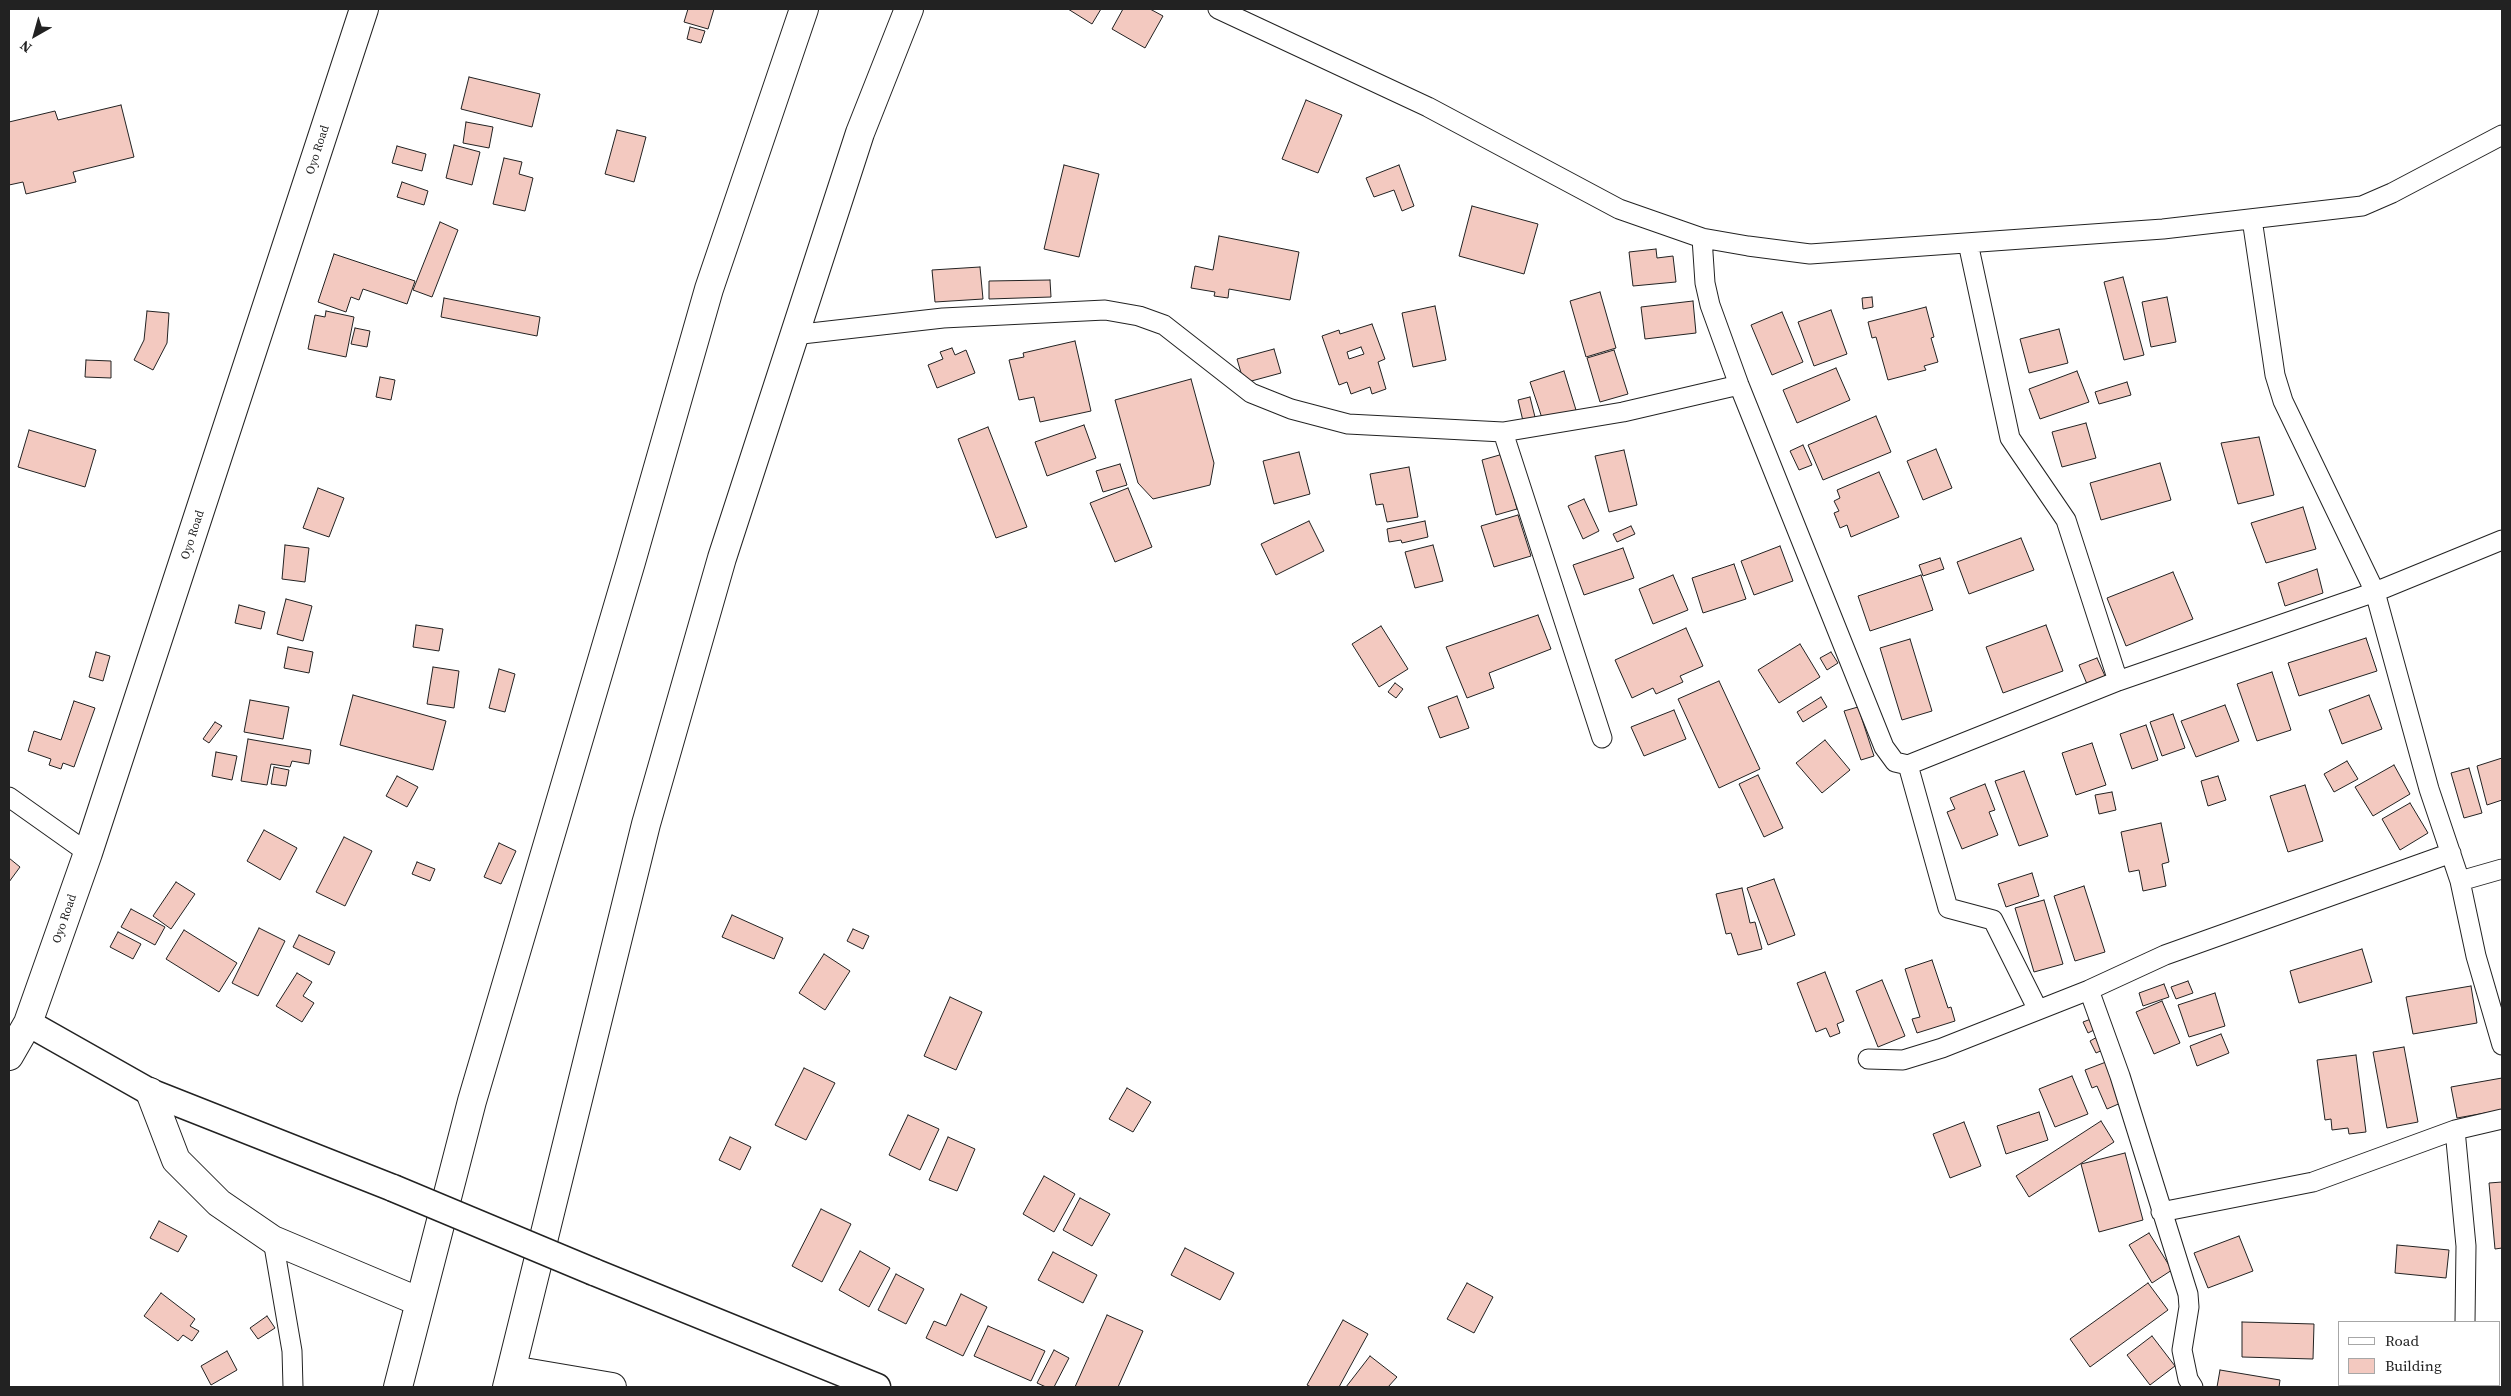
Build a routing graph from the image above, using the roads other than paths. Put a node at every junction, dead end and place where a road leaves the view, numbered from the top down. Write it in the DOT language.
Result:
graph roads {
  1 [pos="364,9"];
  2 [pos="804,9"];
  3 [pos="909,9"];
  4 [pos="1218,9"];
  5 [pos="2502,135"];
  6 [pos="2252,218"];
  7 [pos="1702,238"];
  8 [pos="1968,243"];
  9 [pos="793,335"];
  10 [pos="1739,386"];
  11 [pos="1503,432"];
  12 [pos="2502,540"];
  13 [pos="2375,592"];
  14 [pos="2118,681"];
  15 [pos="1602,738"];
  16 [pos="1908,765"];
  17 [pos="9,797"];
  18 [pos="88,852"];
  19 [pos="2451,853"];
  20 [pos="2502,869"];
  21 [pos="2460,881"];
  22 [pos="2088,990"];
  23 [pos="2038,1010"];
  24 [pos="28,1023"];
  25 [pos="2502,1045"];
  26 [pos="9,1056"];
  27 [pos="1868,1059"];
  28 [pos="150,1092"];
  29 [pos="2502,1119"];
  30 [pos="2455,1130"];
  31 [pos="2161,1212"];
  32 [pos="273,1240"];
  33 [pos="420,1302"];
  34 [pos="2465,1321"];
  35 [pos="510,1379"];
  36 [pos="293,1387"];
  37 [pos="398,1387"];
  38 [pos="612,1387"];
  39 [pos="876,1387"];
  40 [pos="2193,1387"];
  1 -- 18 [label="highway, Oyo Road"];
  2 -- 33 [label="highway"];
  3 -- 9 [label="highway"];
  4 -- 7 [label="street"];
  5 -- 6 [label="street"];
  6 -- 8 [label="street"];
  6 -- 13 [label="street"];
  7 -- 8 [label="street"];
  7 -- 10 [label="street"];
  8 -- 14 [label="street"];
  9 -- 11 [label="street"];
  9 -- 35 [label="highway"];
  10 -- 11 [label="street"];
  10 -- 16 [label="street"];
  11 -- 15 [label="street"];
  12 -- 13 [label="street"];
  13 -- 14 [label="street"];
  13 -- 19 [label="street"];
  14 -- 16 [label="street"];
  16 -- 23 [label="street"];
  17 -- 18 [label="street"];
  18 -- 24 [label="highway, Oyo Road"];
  19 -- 21 [label="street"];
  19 -- 22 [label="street"];
  20 -- 21 [label="street"];
  21 -- 25 [label="street"];
  22 -- 23 [label="street"];
  22 -- 31 [label="street"];
  23 -- 27 [label="street"];
  24 -- 26 [label="highway, Oyo Road"];
  24 -- 28 [label="main road"];
  28 -- 32 [label="highway"];
  28 -- 39 [label="main road, bridge"];
  29 -- 30 [label="street"];
  30 -- 31 [label="street"];
  30 -- 34 [label="street"];
  31 -- 40 [label="street"];
  32 -- 33 [label="highway"];
  32 -- 36 [label="street"];
  33 -- 37 [label="highway"];
  35 -- 38 [label="highway"];
}
